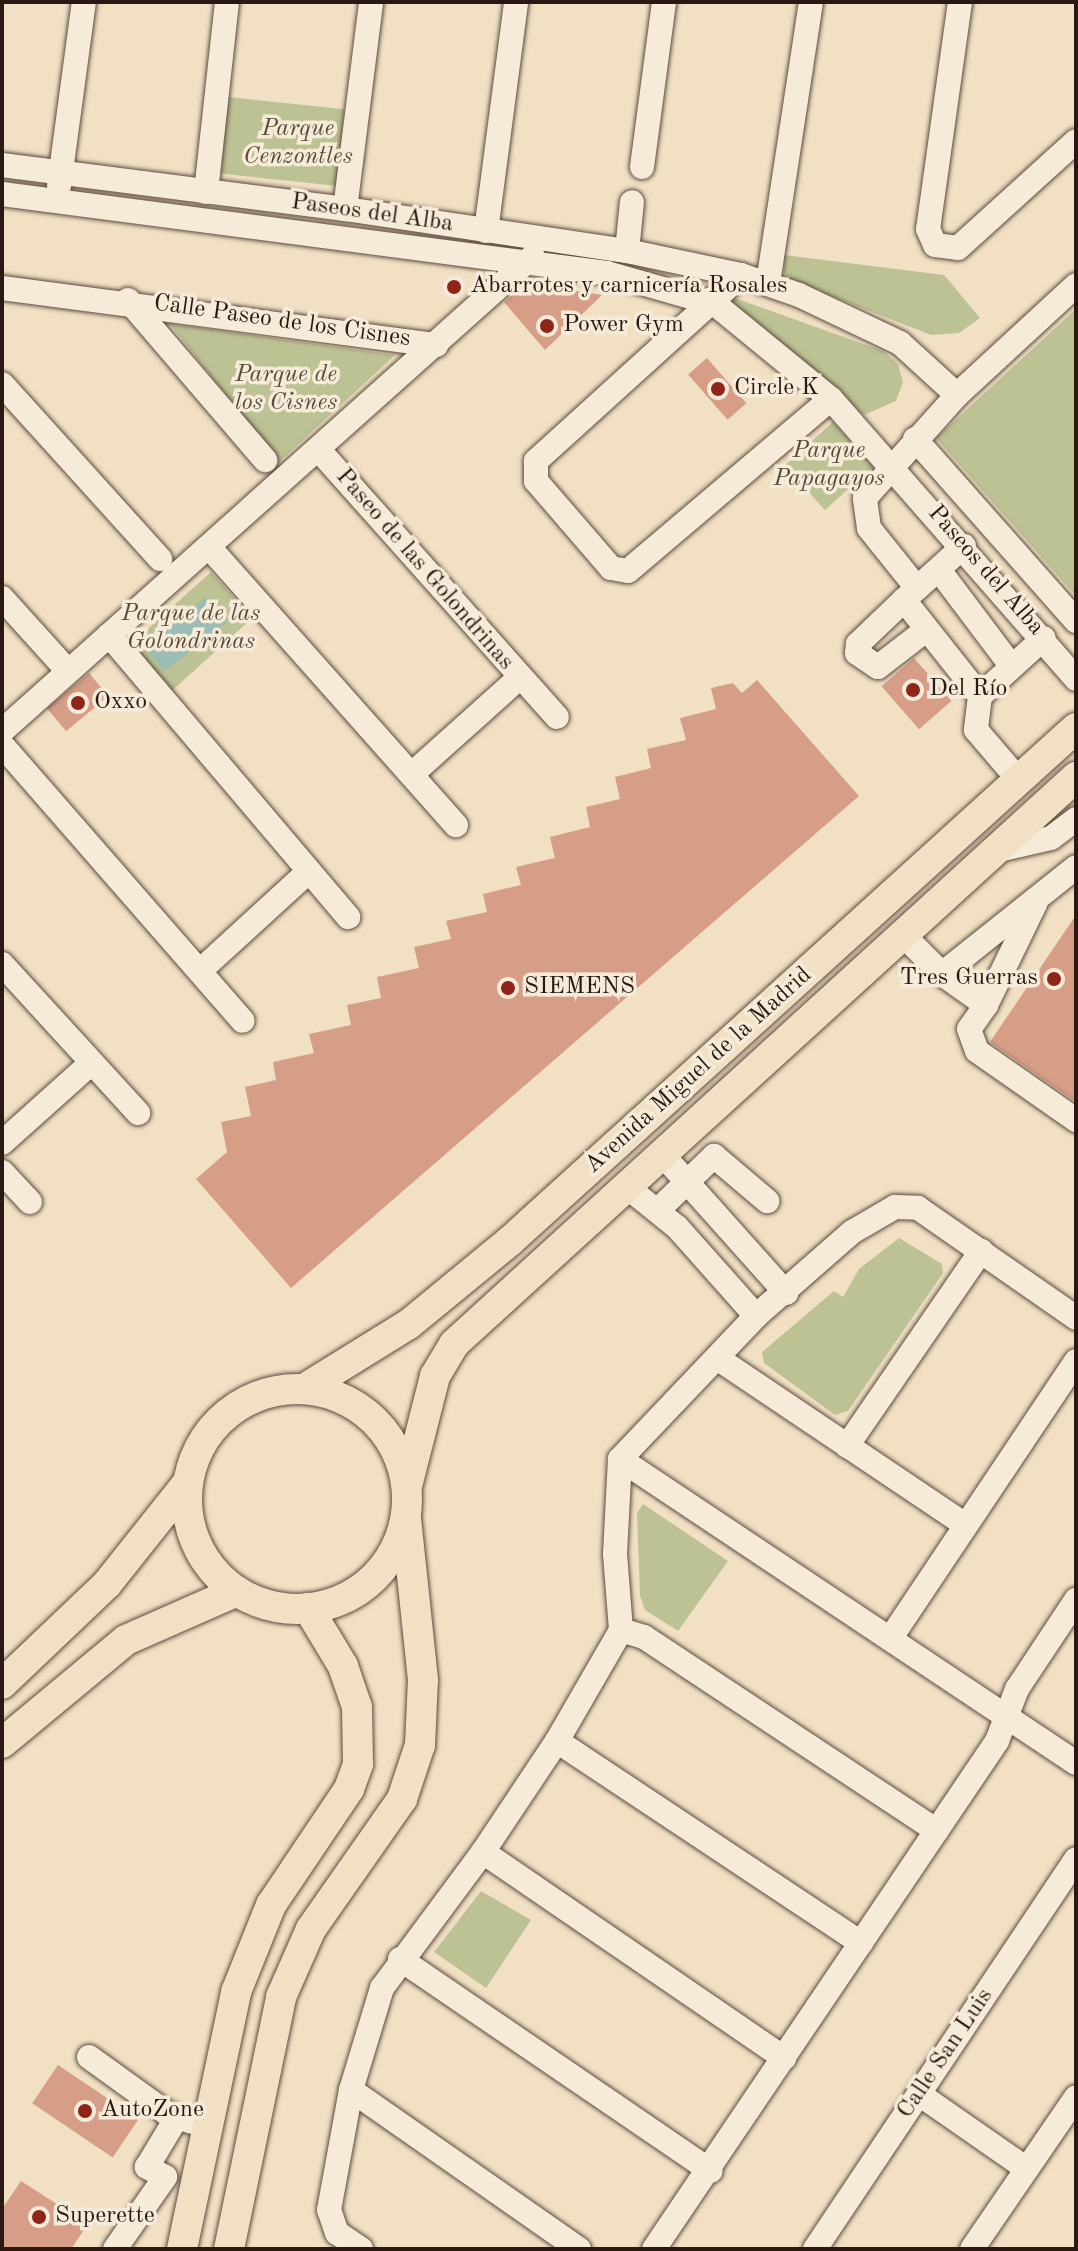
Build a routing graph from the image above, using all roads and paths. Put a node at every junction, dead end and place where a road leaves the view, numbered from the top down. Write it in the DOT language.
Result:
graph roads {
  1 [pos="84,2"];
  2 [pos="227,2"];
  3 [pos="371,2"];
  4 [pos="516,2"];
  5 [pos="664,2"];
  6 [pos="811,2"];
  7 [pos="960,2"];
  8 [pos="1076,141"];
  9 [pos="2,165"];
  10 [pos="642,167"];
  11 [pos="61,172"];
  12 [pos="206,192"];
  13 [pos="2,194"];
  14 [pos="58,201"];
  15 [pos="632,202"];
  16 [pos="345,209"];
  17 [pos="486,231"];
  18 [pos="550,241"];
  19 [pos="627,251"];
  20 [pos="525,263"];
  21 [pos="741,275"];
  22 [pos="768,283"];
  23 [pos="1076,285"];
  24 [pos="2,288"];
  25 [pos="128,300"];
  26 [pos="715,304"];
  27 [pos="436,345"];
  28 [pos="2,384"];
  29 [pos="957,395"];
  30 [pos="831,399"];
  31 [pos="915,439"];
  32 [pos="318,449"];
  33 [pos="265,460"];
  34 [pos="892,464"];
  35 [pos="964,546"];
  36 [pos="209,547"];
  37 [pos="160,559"];
  38 [pos="939,570"];
  39 [pos="910,594"];
  40 [pos="2,598"];
  41 [pos="1076,621"];
  42 [pos="926,630"];
  43 [pos="109,635"];
  44 [pos="1044,638"];
  45 [pos="1012,667"];
  46 [pos="68,671"];
  47 [pos="519,678"];
  48 [pos="1076,679"];
  49 [pos="980,696"];
  50 [pos="557,717"];
  51 [pos="1076,728"];
  52 [pos="2,731"];
  53 [pos="2,745"];
  54 [pos="412,774"];
  55 [pos="1076,777"];
  56 [pos="1018,779"];
  57 [pos="1076,819"];
  58 [pos="456,825"];
  59 [pos="992,852"];
  60 [pos="1076,867"];
  61 [pos="309,871"];
  62 [pos="1036,902"];
  63 [pos="348,917"];
  64 [pos="906,938"];
  65 [pos="2,964"];
  66 [pos="202,969"];
  67 [pos="942,974"];
  68 [pos="986,1005"];
  69 [pos="243,1021"];
  70 [pos="90,1064"];
  71 [pos="138,1113"];
  72 [pos="1076,1120"];
  73 [pos="688,1129"];
  74 [pos="2,1143"];
  75 [pos="661,1153"];
  76 [pos="714,1156"];
  77 [pos="2,1172"];
  78 [pos="688,1178"];
  79 [pos="627,1187"];
  80 [pos="767,1201"];
  81 [pos="30,1202"];
  82 [pos="658,1210"];
  83 [pos="981,1251"];
  84 [pos="786,1293"];
  85 [pos="756,1316"];
  86 [pos="1076,1318"];
  87 [pos="717,1358"];
  88 [pos="1076,1361"];
  89 [pos="304,1389"];
  90 [pos="847,1446"];
  91 [pos="620,1459"];
  92 [pos="188,1482"];
  93 [pos="407,1486"];
  94 [pos="406,1519"];
  95 [pos="963,1523"];
  96 [pos="237,1591"];
  97 [pos="1076,1600"];
  98 [pos="308,1608"];
  99 [pos="621,1630"];
  100 [pos="892,1636"];
  101 [pos="2,1684"];
  102 [pos="1006,1716"];
  103 [pos="557,1741"];
  104 [pos="2,1743"];
  105 [pos="1076,1763"];
  106 [pos="937,1831"];
  107 [pos="483,1852"];
  108 [pos="1076,1859"];
  109 [pos="861,1943"];
  110 [pos="400,1959"];
  111 [pos="89,2057"];
  112 [pos="784,2058"];
  113 [pos="351,2090"];
  114 [pos="919,2094"];
  115 [pos="1076,2097"];
  116 [pos="177,2117"];
  117 [pos="206,2127"];
  118 [pos="1027,2169"];
  119 [pos="711,2171"];
  120 [pos="115,2249"];
  121 [pos="182,2249"];
  122 [pos="229,2249"];
  123 [pos="361,2249"];
  124 [pos="579,2249"];
  125 [pos="654,2249"];
  126 [pos="815,2249"];
  127 [pos="972,2249"];
  1 -- 11 [label="street"];
  2 -- 12 [label="street"];
  3 -- 16 [label="street"];
  4 -- 17 [label="street"];
  5 -- 10 [label="street"];
  6 -- 22 [label="street"];
  7 -- 8 [label="street"];
  9 -- 11 [label="street, Paseos del Alba"];
  11 -- 12 [label="street, Paseos del Alba"];
  11 -- 14 [label="street"];
  12 -- 16 [label="street, Paseos del Alba"];
  13 -- 14 [label="street, Paseos del Alba"];
  14 -- 20 [label="street, Paseos del Alba"];
  15 -- 19 [label="street"];
  16 -- 17 [label="street, Paseos del Alba"];
  17 -- 18 [label="street, Paseos del Alba"];
  18 -- 19 [label="street, Paseos del Alba"];
  18 -- 20 [label="street"];
  19 -- 21 [label="street, Paseos del Alba"];
  20 -- 26 [label="street, Paseos del Alba"];
  20 -- 27 [label="street"];
  21 -- 22 [label="street, Paseos del Alba"];
  21 -- 26 [label="street"];
  22 -- 29 [label="street, Paseos del Alba"];
  23 -- 29 [label="street"];
  24 -- 25 [label="street, Calle Paseo de los Cisnes"];
  25 -- 27 [label="street, Calle Paseo de los Cisnes"];
  25 -- 33 [label="street"];
  26 -- 30 [label="street, Paseos del Alba"];
  26 -- 30 [label="street"];
  27 -- 32 [label="street"];
  28 -- 37 [label="street"];
  29 -- 31 [label="street"];
  30 -- 34 [label="street, Paseos del Alba"];
  31 -- 34 [label="street"];
  31 -- 41 [label="street, Paseos del Alba"];
  32 -- 36 [label="street"];
  32 -- 47 [label="street, Paseo de las Golondrinas"];
  34 -- 35 [label="street, Paseos del Alba"];
  34 -- 39 [label="street"];
  35 -- 38 [label="street"];
  35 -- 44 [label="street, Paseos del Alba"];
  36 -- 43 [label="street"];
  36 -- 54 [label="street"];
  38 -- 39 [label="street"];
  38 -- 45 [label="street"];
  39 -- 42 [label="street"];
  39 -- 42 [label="street"];
  40 -- 46 [label="street"];
  42 -- 49 [label="street"];
  43 -- 46 [label="street"];
  43 -- 61 [label="street"];
  44 -- 45 [label="street"];
  44 -- 48 [label="street, Paseos del Alba"];
  45 -- 49 [label="street"];
  46 -- 52 [label="street"];
  47 -- 50 [label="street"];
  47 -- 54 [label="street, Paseo de las Golondrinas"];
  49 -- 56 [label="street"];
  51 -- 56 [label="main road, Avenida Miguel de la Madrid"];
  53 -- 66 [label="street"];
  54 -- 58 [label="street"];
  55 -- 59 [label="main road, Avenida Miguel de la Madrid"];
  56 -- 89 [label="main road, Avenida Miguel de la Madrid"];
  57 -- 59 [label="street"];
  59 -- 64 [label="main road, Avenida Miguel de la Madrid"];
  60 -- 62 [label="street"];
  61 -- 63 [label="street"];
  61 -- 66 [label="street"];
  62 -- 67 [label="street"];
  62 -- 68 [label="street"];
  64 -- 67 [label="street"];
  64 -- 73 [label="main road, Avenida Miguel de la Madrid"];
  65 -- 70 [label="street"];
  66 -- 69 [label="street"];
  67 -- 68 [label="street"];
  68 -- 72 [label="street"];
  70 -- 71 [label="street"];
  70 -- 74 [label="street"];
  73 -- 75 [label="main road, Avenida Miguel de la Madrid"];
  73 -- 76 [label="street"];
  75 -- 78 [label="street"];
  75 -- 79 [label="main road, Avenida Miguel de la Madrid"];
  76 -- 78 [label="street"];
  76 -- 80 [label="street"];
  77 -- 81 [label="street"];
  78 -- 82 [label="street"];
  78 -- 84 [label="street"];
  79 -- 82 [label="street"];
  79 -- 93 [label="main road, Avenida Miguel de la Madrid"];
  82 -- 85 [label="street"];
  83 -- 84 [label="street"];
  83 -- 86 [label="street"];
  83 -- 90 [label="street"];
  84 -- 85 [label="street"];
  85 -- 87 [label="street"];
  87 -- 90 [label="street"];
  87 -- 91 [label="street"];
  88 -- 95 [label="street"];
  89 -- 92 [label="main road"];
  89 -- 93 [label="main road"];
  90 -- 95 [label="street"];
  91 -- 99 [label="street"];
  91 -- 100 [label="street"];
  92 -- 96 [label="main road"];
  92 -- 101 [label="main road"];
  93 -- 94 [label="main road"];
  94 -- 98 [label="main road"];
  94 -- 122 [label="main road"];
  95 -- 100 [label="street"];
  96 -- 98 [label="main road"];
  96 -- 104 [label="main road"];
  97 -- 102 [label="street"];
  98 -- 117 [label="main road"];
  99 -- 103 [label="street"];
  99 -- 106 [label="street"];
  100 -- 102 [label="street"];
  102 -- 105 [label="street"];
  102 -- 106 [label="street"];
  103 -- 107 [label="street"];
  103 -- 109 [label="street"];
  106 -- 109 [label="street"];
  107 -- 110 [label="street"];
  107 -- 112 [label="street"];
  108 -- 114 [label="street, Calle San Luis"];
  109 -- 112 [label="street"];
  110 -- 113 [label="street"];
  110 -- 119 [label="street"];
  111 -- 116 [label="street"];
  112 -- 119 [label="street"];
  113 -- 123 [label="street"];
  113 -- 124 [label="street"];
  114 -- 118 [label="street"];
  114 -- 126 [label="street, Calle San Luis"];
  115 -- 118 [label="street"];
  116 -- 117 [label="street"];
  116 -- 120 [label="street"];
  117 -- 121 [label="main road"];
  118 -- 127 [label="street"];
  119 -- 125 [label="street"];
}
